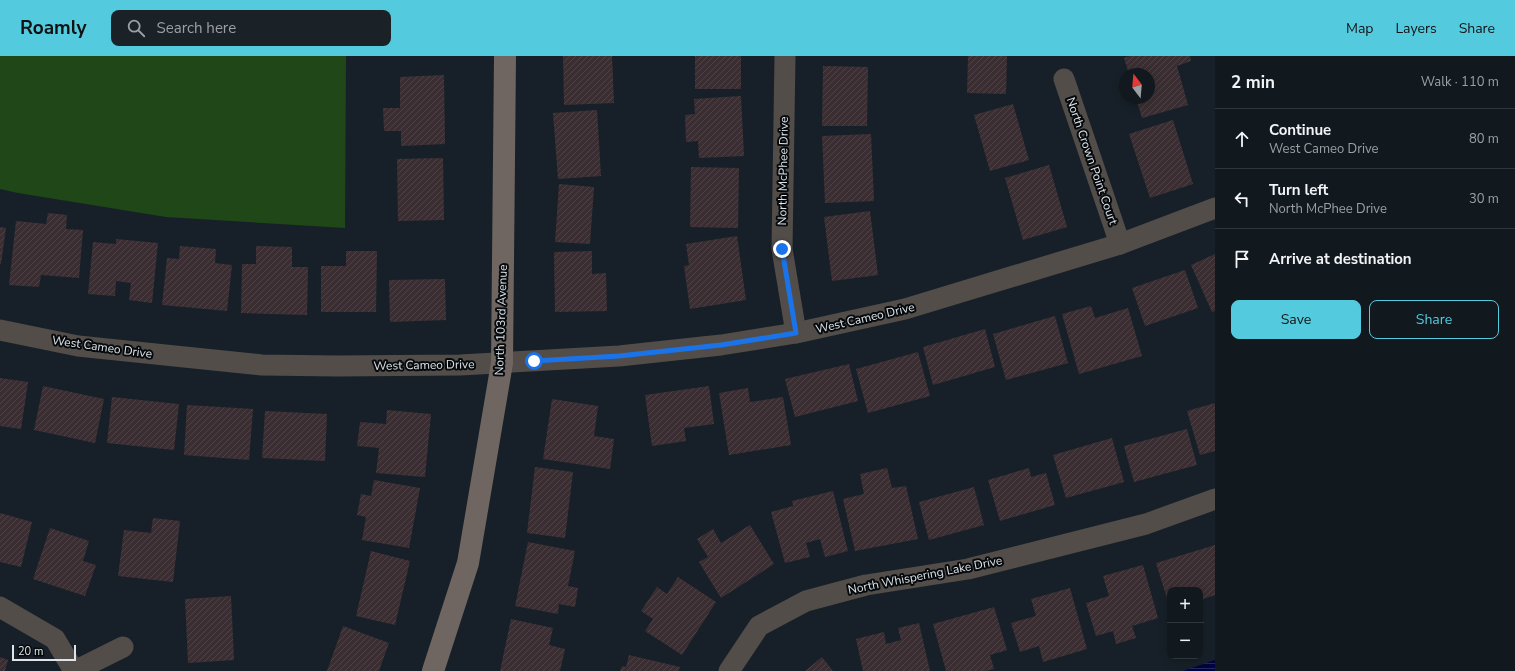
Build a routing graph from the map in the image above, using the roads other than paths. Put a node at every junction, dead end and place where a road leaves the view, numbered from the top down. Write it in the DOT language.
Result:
graph roads {
  1 [pos="505,56"];
  2 [pos="784,56"];
  3 [pos="1064,79"];
  4 [pos="1215,208"];
  5 [pos="1120,244"];
  6 [pos="0,330"];
  7 [pos="796,333"];
  8 [pos="502,363"];
  9 [pos="1215,499"];
  10 [pos="0,608"];
  11 [pos="123,647"];
  12 [pos="75,671"];
  13 [pos="433,671"];
  14 [pos="729,671"];
  1 -- 8 [label="street, North 103rd Avenue"];
  2 -- 7 [label="street, North McPhee Drive"];
  3 -- 5 [label="street, North Crown Point Court"];
  4 -- 5 [label="street, West Cameo Drive"];
  5 -- 7 [label="street, West Cameo Drive"];
  6 -- 8 [label="street, West Cameo Drive"];
  7 -- 8 [label="street, West Cameo Drive"];
  8 -- 13 [label="street, North 103rd Avenue"];
  9 -- 14 [label="street, North Whispering Lake Drive"];
  10 -- 12 [label="street"];
  11 -- 12 [label="street"];
}
